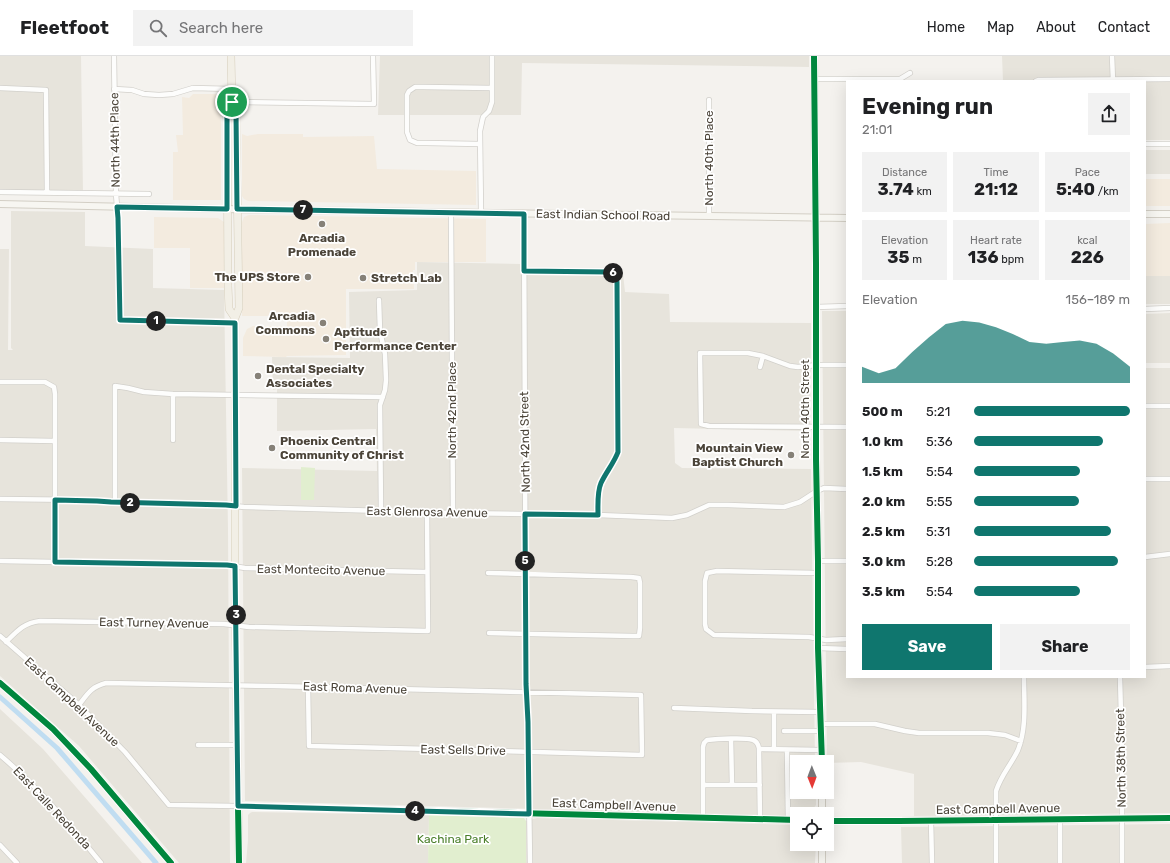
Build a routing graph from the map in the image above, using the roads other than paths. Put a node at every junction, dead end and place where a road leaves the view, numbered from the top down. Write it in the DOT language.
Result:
graph roads {
  1 [pos="114,56"];
  2 [pos="230,56"];
  3 [pos="373,56"];
  4 [pos="492,56"];
  5 [pos="814,56"];
  6 [pos="1112,56"];
  7 [pos="910,73"];
  8 [pos="814,79"];
  9 [pos="1170,79"];
  10 [pos="1039,80"];
  11 [pos="1113,80"];
  12 [pos="0,88"];
  13 [pos="492,88"];
  14 [pos="114,89"];
  15 [pos="232,89"];
  16 [pos="709,100"];
  17 [pos="232,102"];
  18 [pos="480,144"];
  19 [pos="1146,144"];
  20 [pos="1170,144"];
  21 [pos="0,192"];
  22 [pos="47,192"];
  23 [pos="116,194"];
  24 [pos="149,194"];
  25 [pos="0,204"];
  26 [pos="117,207"];
  27 [pos="227,209"];
  28 [pos="237,209"];
  29 [pos="451,212"];
  30 [pos="481,213"];
  31 [pos="524,214"];
  32 [pos="1146,214"];
  33 [pos="1170,214"];
  34 [pos="709,216"];
  35 [pos="816,218"];
  36 [pos="846,218"];
  37 [pos="524,271"];
  38 [pos="379,300"];
  39 [pos="846,306"];
  40 [pos="816,307"];
  41 [pos="1146,308"];
  42 [pos="1170,308"];
  43 [pos="235,320"];
  44 [pos="764,356"];
  45 [pos="816,365"];
  46 [pos="846,365"];
  47 [pos="760,367"];
  48 [pos="0,382"];
  49 [pos="173,394"];
  50 [pos="235,394"];
  51 [pos="383,397"];
  52 [pos="1146,406"];
  53 [pos="1170,406"];
  54 [pos="816,427"];
  55 [pos="846,427"];
  56 [pos="0,440"];
  57 [pos="173,440"];
  58 [pos="55,441"];
  59 [pos="1146,479"];
  60 [pos="1170,479"];
  61 [pos="846,489"];
  62 [pos="817,491"];
  63 [pos="0,499"];
  64 [pos="55,500"];
  65 [pos="115,502"];
  66 [pos="236,506"];
  67 [pos="381,511"];
  68 [pos="427,512"];
  69 [pos="453,512"];
  70 [pos="525,514"];
  71 [pos="598,515"];
  72 [pos="1170,554"];
  73 [pos="1146,557"];
  74 [pos="0,561"];
  75 [pos="818,561"];
  76 [pos="846,561"];
  77 [pos="55,562"];
  78 [pos="235,566"];
  79 [pos="427,572"];
  80 [pos="488,573"];
  81 [pos="818,573"];
  82 [pos="526,574"];
  83 [pos="236,626"];
  84 [pos="489,633"];
  85 [pos="526,634"];
  86 [pos="0,636"];
  87 [pos="818,638"];
  88 [pos="846,639"];
  89 [pos="834,640"];
  90 [pos="6,642"];
  91 [pos="818,648"];
  92 [pos="834,649"];
  93 [pos="846,649"];
  94 [pos="1170,666"];
  95 [pos="1146,667"];
  96 [pos="1024,678"];
  97 [pos="1120,678"];
  98 [pos="237,685"];
  99 [pos="308,686"];
  100 [pos="527,692"];
  101 [pos="79,705"];
  102 [pos="674,708"];
  103 [pos="774,712"];
  104 [pos="820,712"];
  105 [pos="821,724"];
  106 [pos="784,731"];
  107 [pos="821,732"];
  108 [pos="731,739"];
  109 [pos="1021,741"];
  110 [pos="198,745"];
  111 [pos="238,745"];
  112 [pos="759,749"];
  113 [pos="774,749"];
  114 [pos="787,750"];
  115 [pos="821,750"];
  116 [pos="528,751"];
  117 [pos="642,755"];
  118 [pos="821,755"];
  119 [pos="1,758"];
  120 [pos="703,785"];
  121 [pos="732,785"];
  122 [pos="760,785"];
  123 [pos="238,806"];
  124 [pos="529,814"];
  125 [pos="703,818"];
  126 [pos="1122,818"];
  127 [pos="1170,818"];
  128 [pos="1060,819"];
  129 [pos="760,820"];
  130 [pos="788,820"];
  131 [pos="996,820"];
  132 [pos="834,821"];
  133 [pos="931,821"];
  134 [pos="0,845"];
  135 [pos="822,851"];
  136 [pos="17,863"];
  137 [pos="101,863"];
  138 [pos="239,863"];
  139 [pos="530,863"];
  140 [pos="822,863"];
  141 [pos="932,863"];
  142 [pos="996,863"];
  143 [pos="1060,863"];
  144 [pos="1122,863"];
  1 -- 14 [label="street, North 44th Place"];
  2 -- 15 [label="main road"];
  3 -- 17 [label="street"];
  4 -- 13 [label="street"];
  5 -- 8 [label="main road, North 40th Street"];
  6 -- 11 [label="street"];
  7 -- 8 [label="street"];
  8 -- 35 [label="main road, North 40th Street"];
  9 -- 11 [label="street"];
  10 -- 11 [label="street"];
  12 -- 22 [label="street"];
  13 -- 18 [label="street"];
  13 -- 18 [label="street"];
  14 -- 15 [label="street"];
  14 -- 23 [label="street, North 44th Place"];
  15 -- 17 [label="main road"];
  16 -- 34 [label="street, North 40th Place"];
  17 -- 27 [label="main road"];
  17 -- 28 [label="main road"];
  18 -- 30 [label="street"];
  19 -- 20 [label="street"];
  21 -- 22 [label="street"];
  22 -- 23 [label="street"];
  23 -- 24 [label="street"];
  23 -- 26 [label="street, North 44th Place"];
  25 -- 26 [label="main road, East Indian School Road"];
  26 -- 27 [label="main road, East Indian School Road"];
  26 -- 43 [label="street, North 44th Place"];
  27 -- 28 [label="main road, East Indian School Road"];
  27 -- 43 [label="main road"];
  28 -- 29 [label="main road, East Indian School Road"];
  28 -- 43 [label="main road"];
  29 -- 30 [label="main road, East Indian School Road"];
  29 -- 69 [label="street, North 42nd Place"];
  30 -- 31 [label="main road, East Indian School Road"];
  31 -- 34 [label="main road, East Indian School Road"];
  31 -- 37 [label="street, North 42nd Street"];
  32 -- 33 [label="main road"];
  34 -- 35 [label="main road, East Indian School Road"];
  35 -- 36 [label="main road, East Indian School Road"];
  35 -- 40 [label="main road, North 40th Street"];
  37 -- 70 [label="street, North 42nd Street"];
  37 -- 71 [label="street"];
  38 -- 51 [label="street"];
  39 -- 40 [label="street"];
  40 -- 45 [label="main road, North 40th Street"];
  41 -- 42 [label="street"];
  43 -- 50 [label="main road"];
  44 -- 45 [label="street"];
  44 -- 47 [label="street"];
  44 -- 54 [label="street"];
  45 -- 46 [label="street"];
  45 -- 54 [label="main road, North 40th Street"];
  48 -- 58 [label="street"];
  49 -- 50 [label="street"];
  49 -- 57 [label="street"];
  49 -- 65 [label="street"];
  50 -- 51 [label="street"];
  50 -- 66 [label="main road"];
  51 -- 67 [label="street"];
  52 -- 53 [label="street"];
  54 -- 55 [label="street"];
  54 -- 62 [label="main road, North 40th Street"];
  56 -- 58 [label="street"];
  58 -- 64 [label="street"];
  59 -- 60 [label="street"];
  61 -- 62 [label="street, East Glenrosa Avenue"];
  62 -- 71 [label="street, East Glenrosa Avenue"];
  62 -- 75 [label="main road, North 40th Street"];
  63 -- 64 [label="street, East Glenrosa Avenue"];
  64 -- 65 [label="street, East Glenrosa Avenue"];
  64 -- 77 [label="street"];
  65 -- 66 [label="street, East Glenrosa Avenue"];
  66 -- 67 [label="street, East Glenrosa Avenue"];
  66 -- 78 [label="main road"];
  67 -- 68 [label="street, East Glenrosa Avenue"];
  68 -- 69 [label="street, East Glenrosa Avenue"];
  68 -- 79 [label="street"];
  69 -- 70 [label="street, East Glenrosa Avenue"];
  70 -- 71 [label="street, East Glenrosa Avenue"];
  70 -- 82 [label="street, North 42nd Street"];
  72 -- 73 [label="street"];
  74 -- 77 [label="street, East Montecito Avenue"];
  75 -- 76 [label="street"];
  75 -- 81 [label="main road, North 40th Street"];
  77 -- 78 [label="street, East Montecito Avenue"];
  78 -- 79 [label="street, East Montecito Avenue"];
  78 -- 83 [label="main road"];
  79 -- 83 [label="street, East Turney Avenue"];
  80 -- 82 [label="street"];
  81 -- 87 [label="main road, North 40th Street"];
  81 -- 87 [label="street"];
  82 -- 85 [label="street, North 42nd Street"];
  82 -- 85 [label="street"];
  83 -- 90 [label="street, East Turney Avenue"];
  83 -- 98 [label="main road"];
  84 -- 85 [label="street"];
  85 -- 100 [label="street, North 42nd Street"];
  86 -- 90 [label="street, East Campbell Avenue"];
  87 -- 89 [label="street"];
  87 -- 91 [label="main road, North 40th Street"];
  88 -- 89 [label="street"];
  89 -- 92 [label="street"];
  90 -- 101 [label="street, East Campbell Avenue"];
  91 -- 92 [label="street"];
  91 -- 104 [label="main road, North 40th Street"];
  92 -- 93 [label="street"];
  94 -- 95 [label="street"];
  96 -- 109 [label="street"];
  97 -- 126 [label="street, North 38th Street"];
  98 -- 99 [label="street, East Roma Avenue"];
  98 -- 101 [label="street, East Roma Avenue"];
  98 -- 111 [label="main road"];
  99 -- 100 [label="street, East Roma Avenue"];
  99 -- 116 [label="street, East Sells Drive"];
  100 -- 116 [label="street, North 42nd Street"];
  100 -- 117 [label="street, East Roma Avenue"];
  101 -- 123 [label="street, East Campbell Avenue"];
  102 -- 103 [label="street"];
  103 -- 104 [label="street"];
  103 -- 113 [label="street"];
  104 -- 105 [label="main road, North 40th Street"];
  105 -- 107 [label="main road, North 40th Street"];
  105 -- 109 [label="street"];
  106 -- 107 [label="street"];
  107 -- 115 [label="main road, North 40th Street"];
  108 -- 112 [label="street"];
  108 -- 120 [label="street"];
  108 -- 121 [label="street"];
  109 -- 131 [label="street"];
  110 -- 111 [label="street"];
  111 -- 123 [label="main road"];
  112 -- 113 [label="street"];
  112 -- 122 [label="street"];
  113 -- 114 [label="street"];
  114 -- 115 [label="street"];
  114 -- 130 [label="street"];
  115 -- 118 [label="main road, North 40th Street"];
  116 -- 117 [label="street, East Sells Drive"];
  116 -- 124 [label="street, North 42nd Street"];
  119 -- 137 [label="street, East Calle Redonda"];
  120 -- 121 [label="street"];
  120 -- 125 [label="street"];
  121 -- 122 [label="street"];
  122 -- 129 [label="street"];
  123 -- 124 [label="main road, East Campbell Avenue"];
  123 -- 138 [label="main road"];
  124 -- 125 [label="main road, East Campbell Avenue"];
  124 -- 139 [label="street, North 42nd Street"];
  125 -- 129 [label="main road, East Campbell Avenue"];
  126 -- 127 [label="main road, East Campbell Avenue"];
  126 -- 128 [label="main road, East Campbell Avenue"];
  126 -- 144 [label="street, North 38th Street"];
  128 -- 131 [label="main road, East Campbell Avenue"];
  128 -- 143 [label="street"];
  129 -- 130 [label="main road, East Campbell Avenue"];
  131 -- 133 [label="main road, East Campbell Avenue"];
  131 -- 142 [label="street"];
  132 -- 133 [label="main road, East Campbell Avenue"];
  133 -- 141 [label="street"];
  134 -- 136 [label="street"];
  135 -- 140 [label="main road"];
}
